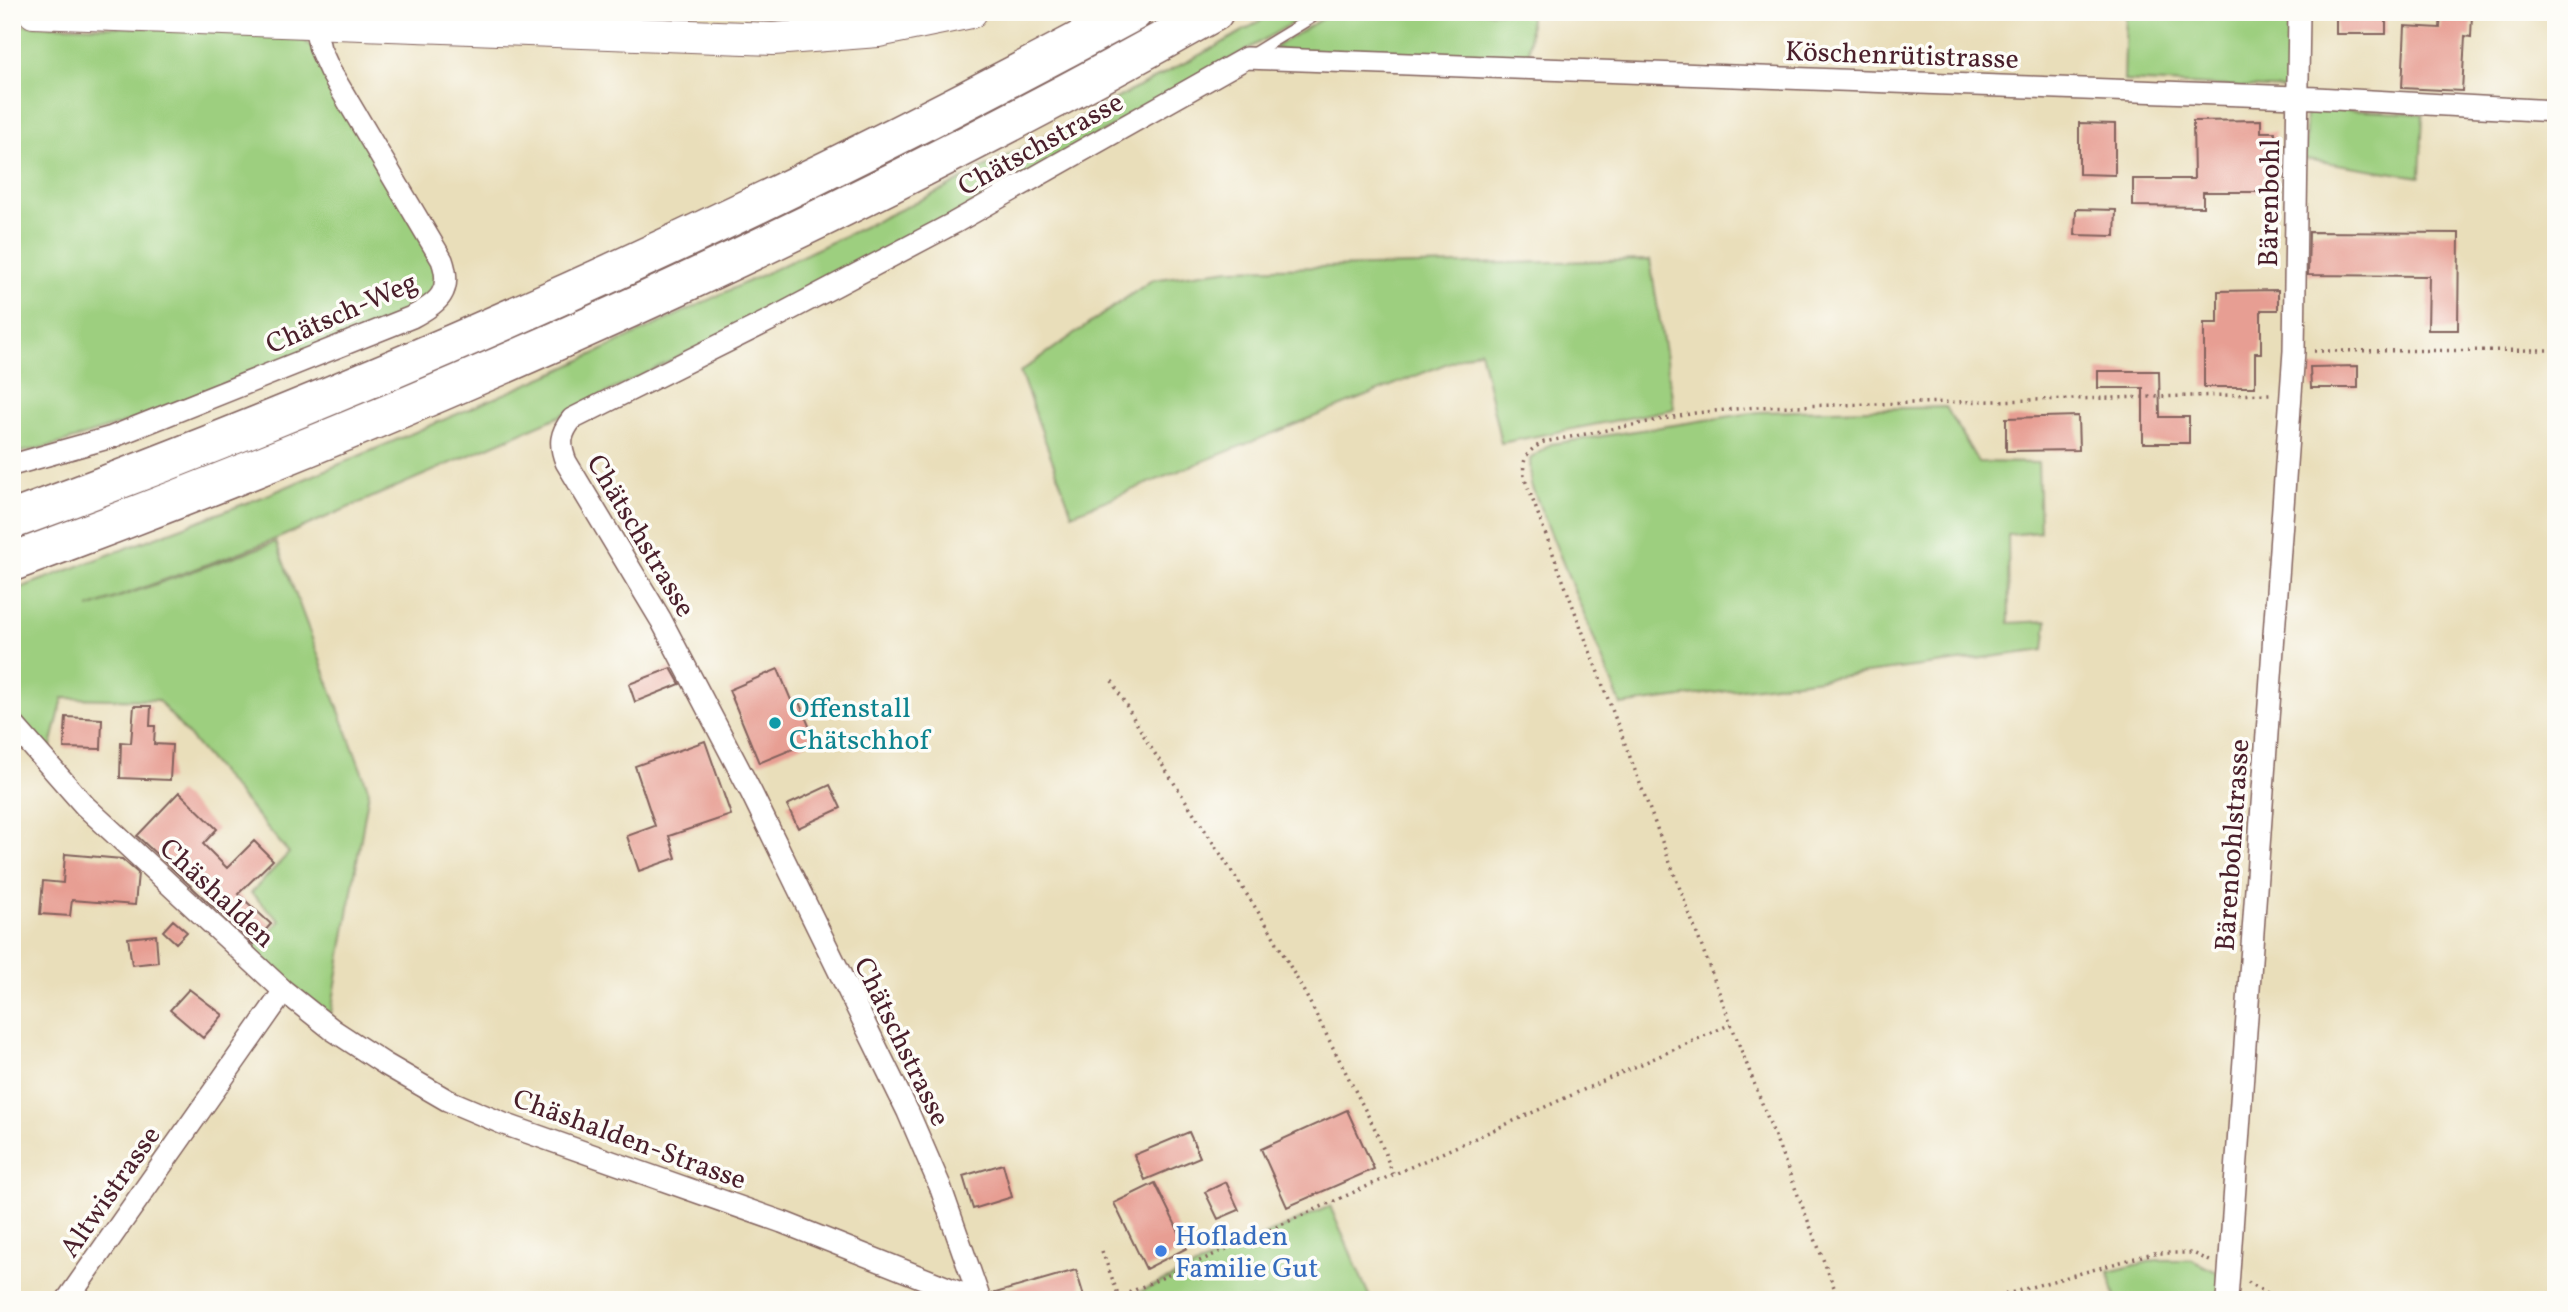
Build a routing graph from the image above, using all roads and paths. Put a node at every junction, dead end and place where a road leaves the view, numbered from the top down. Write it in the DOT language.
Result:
graph roads {
  1 [pos="34,12"];
  2 [pos="971,12"];
  3 [pos="1133,12"];
  4 [pos="1214,12"];
  5 [pos="1321,12"];
  6 [pos="2299,12"];
  7 [pos="314,23"];
  8 [pos="1246,58"];
  9 [pos="2298,97"];
  10 [pos="2556,111"];
  11 [pos="2556,350"];
  12 [pos="2294,351"];
  13 [pos="2290,393"];
  14 [pos="12,465"];
  15 [pos="12,520"];
  16 [pos="12,562"];
  17 [pos="1112,681"];
  18 [pos="12,723"];
  19 [pos="284,990"];
  20 [pos="1731,1024"];
  21 [pos="1392,1174"];
  22 [pos="1102,1251"];
  23 [pos="2229,1270"];
  24 [pos="1119,1298"];
  25 [pos="67,1300"];
  26 [pos="979,1300"];
  27 [pos="1839,1300"];
  28 [pos="1985,1300"];
  29 [pos="2227,1300"];
  30 [pos="2279,1300"];
  1 -- 7 [label="street"];
  2 -- 7 [label="street"];
  3 -- 15 [label="highway"];
  4 -- 16 [label="highway"];
  5 -- 8 [label="lane, Chätschstrasse"];
  6 -- 9 [label="street, Bärenbohl"];
  7 -- 14 [label="street, Chätsch-Weg"];
  8 -- 9 [label="street, Köschenrütistrasse"];
  8 -- 26 [label="street, Chätschstrasse"];
  9 -- 10 [label="street, Köschenrütistrasse"];
  9 -- 12 [label="street, Bärenbohl"];
  11 -- 12 [label="path"];
  12 -- 13 [label="street, Bärenbohl"];
  13 -- 20 [label="path"];
  13 -- 23 [label="street, Bärenbohlstrasse"];
  17 -- 21 [label="path"];
  18 -- 19 [label="street, Chäshalden"];
  19 -- 25 [label="street, Altwistrasse"];
  19 -- 26 [label="street, Chäshalden-Strasse"];
  20 -- 21 [label="path"];
  20 -- 27 [label="path"];
  21 -- 24 [label="path"];
  22 -- 24 [label="path"];
  23 -- 28 [label="path"];
  23 -- 29 [label="street, Bärenbohlstrasse"];
  23 -- 30 [label="path"];
}
